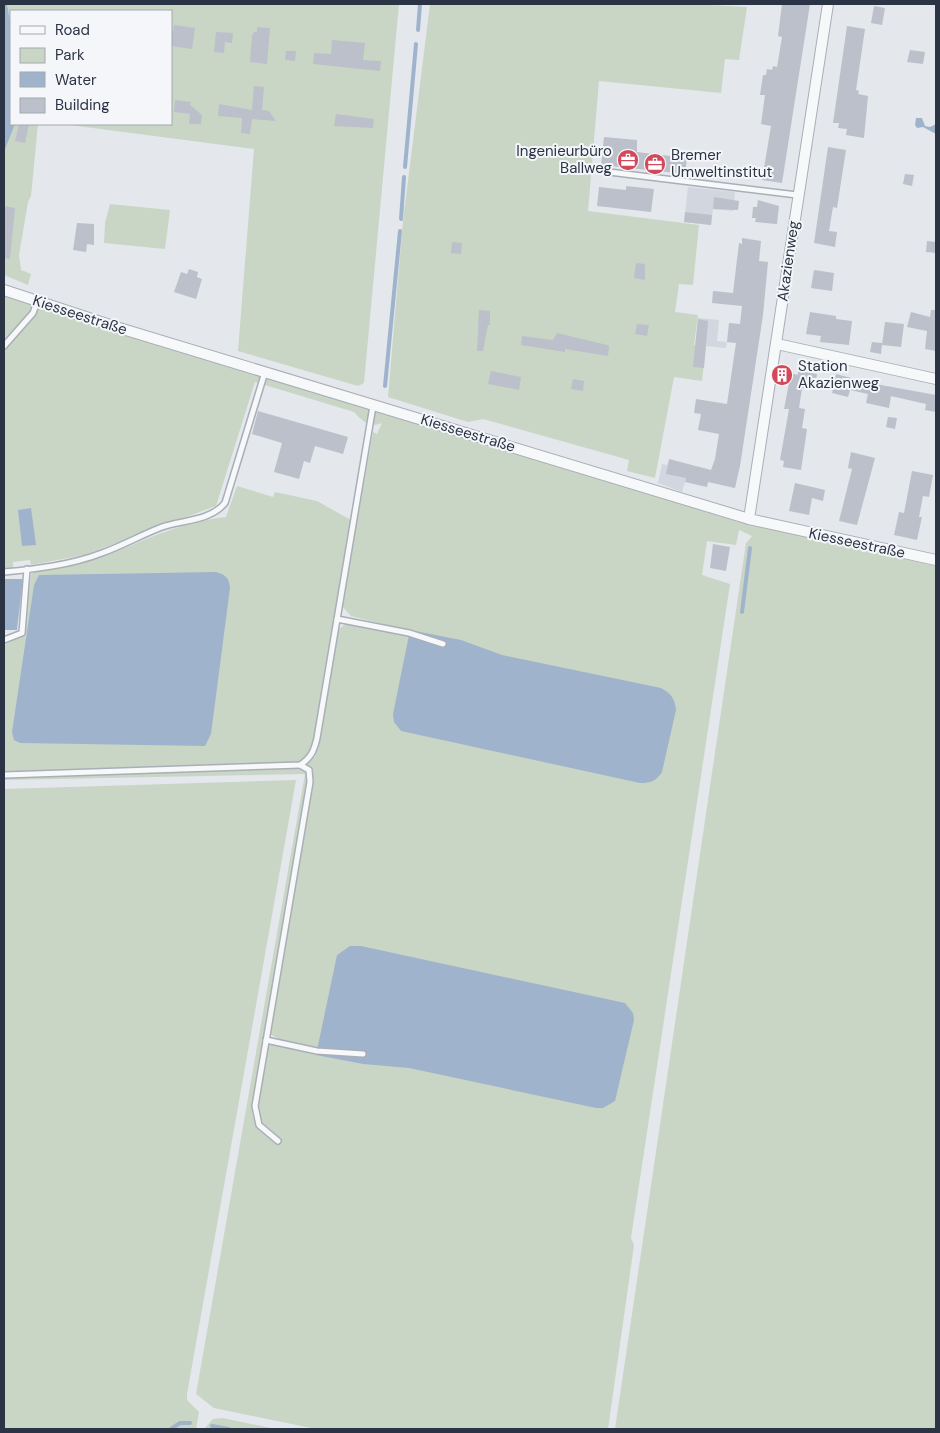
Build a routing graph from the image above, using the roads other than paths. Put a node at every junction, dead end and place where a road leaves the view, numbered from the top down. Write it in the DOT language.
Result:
graph roads {
  1 [pos="828,4"];
  2 [pos="610,172"];
  3 [pos="797,195"];
  4 [pos="4,290"];
  5 [pos="37,302"];
  6 [pos="776,344"];
  7 [pos="4,346"];
  8 [pos="265,371"];
  9 [pos="936,379"];
  10 [pos="374,404"];
  11 [pos="749,519"];
  12 [pos="936,560"];
  13 [pos="27,570"];
  14 [pos="4,572"];
  15 [pos="337,619"];
  16 [pos="4,640"];
  17 [pos="443,644"];
  18 [pos="300,765"];
  19 [pos="4,775"];
  20 [pos="266,1040"];
  21 [pos="363,1054"];
  22 [pos="278,1141"];
  1 -- 3 [label="street, Akazienweg"];
  2 -- 3 [label="lane"];
  3 -- 6 [label="street, Akazienweg"];
  4 -- 5 [label="street, Kiesseestraße"];
  5 -- 7 [label="lane"];
  5 -- 8 [label="street, Kiesseestraße"];
  6 -- 9 [label="street"];
  6 -- 11 [label="street, Akazienweg"];
  8 -- 10 [label="street, Kiesseestraße"];
  8 -- 13 [label="lane"];
  10 -- 11 [label="street, Kiesseestraße"];
  10 -- 15 [label="lane"];
  11 -- 12 [label="street, Kiesseestraße"];
  13 -- 14 [label="lane"];
  13 -- 16 [label="lane"];
  15 -- 17 [label="lane"];
  15 -- 18 [label="lane"];
  18 -- 19 [label="lane"];
  18 -- 20 [label="lane"];
  20 -- 21 [label="lane"];
  20 -- 22 [label="lane"];
}
